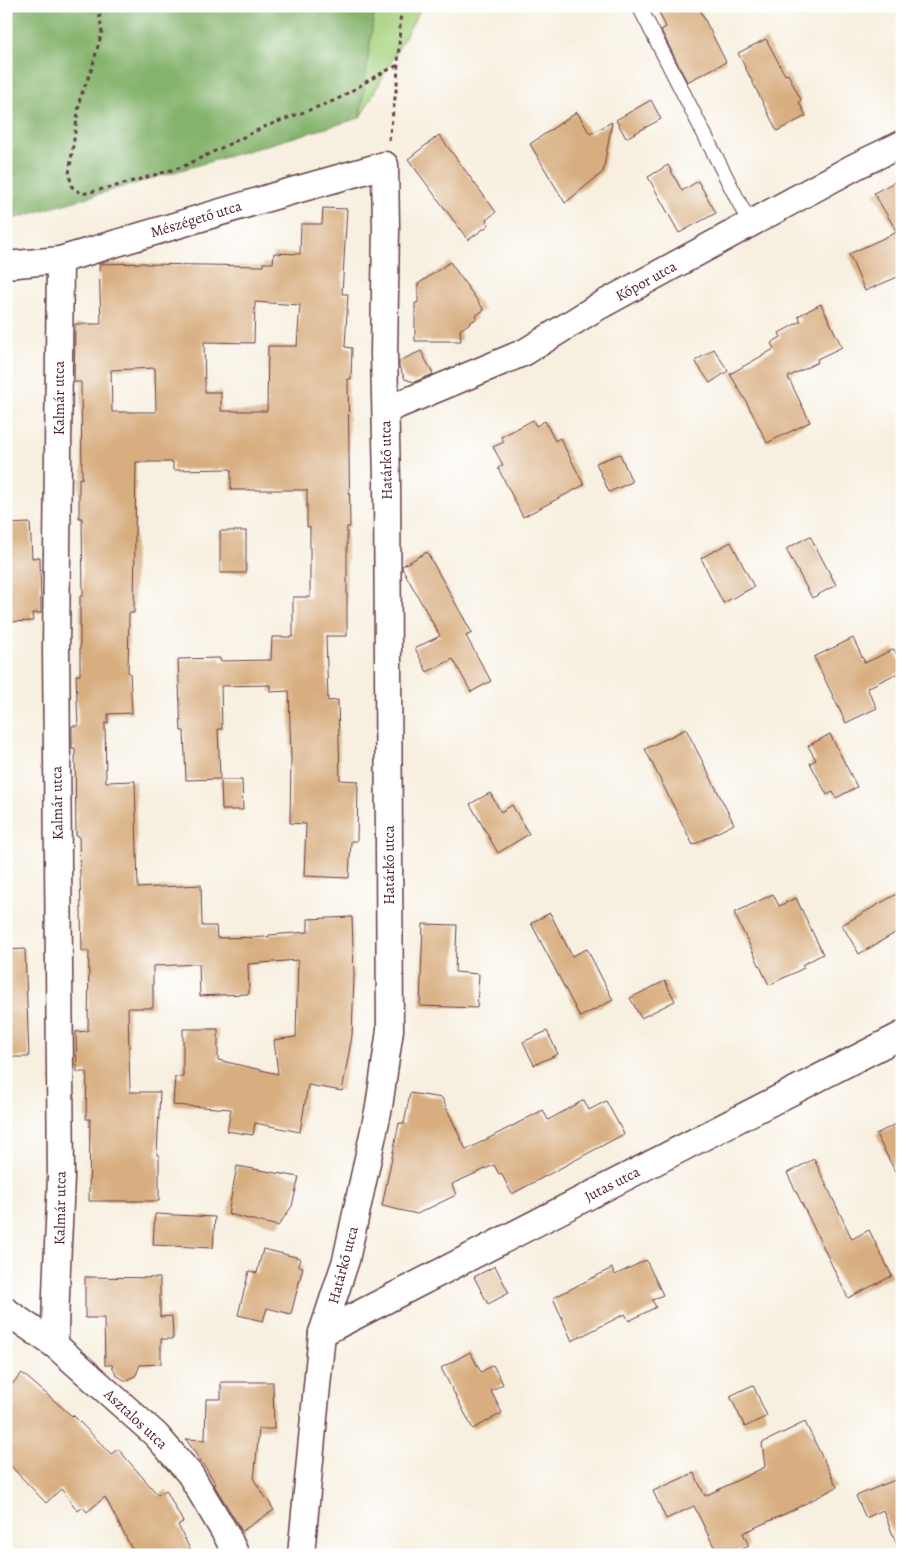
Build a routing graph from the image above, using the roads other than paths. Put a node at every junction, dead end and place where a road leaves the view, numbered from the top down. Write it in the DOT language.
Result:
graph roads {
  1 [pos="638,6"];
  2 [pos="902,144"];
  3 [pos="385,165"];
  4 [pos="750,224"];
  5 [pos="60,260"];
  6 [pos="6,264"];
  7 [pos="386,410"];
  8 [pos="902,1034"];
  9 [pos="6,1310"];
  10 [pos="322,1334"];
  11 [pos="55,1345"];
  12 [pos="236,1555"];
  13 [pos="301,1555"];
  1 -- 4 [label="lane"];
  2 -- 4 [label="street, Kőpor utca"];
  3 -- 5 [label="street, Mészégető utca"];
  3 -- 7 [label="street, Határkő utca"];
  4 -- 7 [label="street, Kőpor utca"];
  5 -- 6 [label="street, Mészégető utca"];
  5 -- 11 [label="street, Kalmár utca"];
  7 -- 10 [label="street, Határkő utca"];
  8 -- 10 [label="street, Jutas utca"];
  9 -- 11 [label="street, Asztalos utca"];
  10 -- 13 [label="street, Határkő utca"];
  11 -- 12 [label="street, Asztalos utca"];
}
